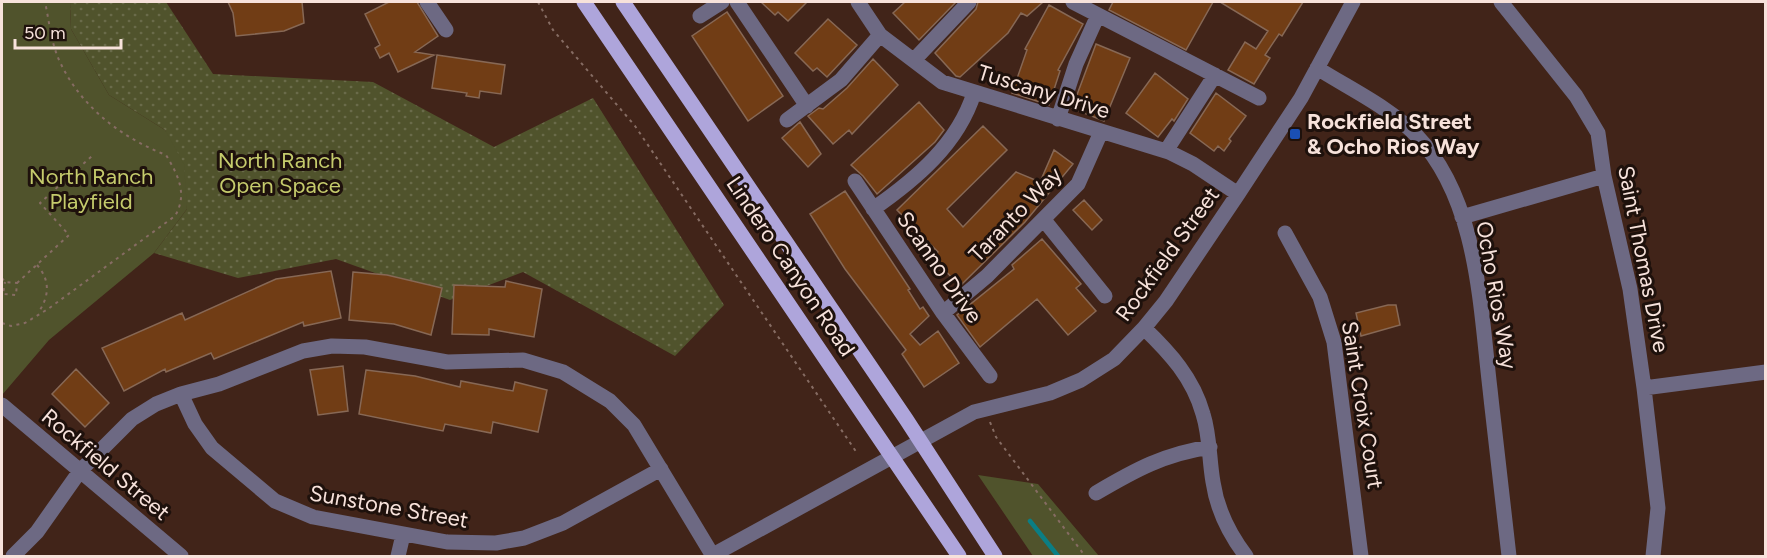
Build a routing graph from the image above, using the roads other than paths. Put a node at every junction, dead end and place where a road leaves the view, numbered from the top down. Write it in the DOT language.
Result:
graph roads {
  1 [pos="427,2"];
  2 [pos="584,2"];
  3 [pos="623,2"];
  4 [pos="722,2"];
  5 [pos="737,2"];
  6 [pos="858,2"];
  7 [pos="969,2"];
  8 [pos="1073,2"];
  9 [pos="1353,2"];
  10 [pos="1501,2"];
  11 [pos="1098,15"];
  12 [pos="700,16"];
  13 [pos="446,30"];
  14 [pos="880,35"];
  15 [pos="914,60"];
  16 [pos="1317,69"];
  17 [pos="1215,75"];
  18 [pos="974,93"];
  19 [pos="1259,98"];
  20 [pos="807,106"];
  21 [pos="1058,119"];
  22 [pos="787,120"];
  23 [pos="1101,132"];
  24 [pos="1166,151"];
  25 [pos="1605,176"];
  26 [pos="855,181"];
  27 [pos="1238,194"];
  28 [pos="873,209"];
  29 [pos="1462,217"];
  30 [pos="1044,220"];
  31 [pos="1285,233"];
  32 [pos="1105,296"];
  33 [pos="943,314"];
  34 [pos="1144,328"];
  35 [pos="1766,372"];
  36 [pos="990,376"];
  37 [pos="1644,388"];
  38 [pos="181,394"];
  39 [pos="2,405"];
  40 [pos="920,443"];
  41 [pos="1210,447"];
  42 [pos="893,457"];
  43 [pos="662,469"];
  44 [pos="80,471"];
  45 [pos="1096,493"];
  46 [pos="403,535"];
  47 [pos="14,556"];
  48 [pos="181,556"];
  49 [pos="398,556"];
  50 [pos="712,556"];
  51 [pos="959,556"];
  52 [pos="995,556"];
  53 [pos="1246,556"];
  54 [pos="1361,556"];
  55 [pos="1509,556"];
  56 [pos="1653,556"];
  1 -- 13 [label="street"];
  2 -- 42 [label="main road, Lindero Canyon Road"];
  3 -- 40 [label="main road, Lindero Canyon Road"];
  4 -- 12 [label="street"];
  5 -- 20 [label="street"];
  6 -- 14 [label="street, Tuscany Drive"];
  7 -- 15 [label="street"];
  8 -- 11 [label="street"];
  9 -- 16 [label="street, Rockfield Street"];
  10 -- 25 [label="street, Saint Thomas Drive"];
  11 -- 17 [label="street"];
  11 -- 21 [label="street"];
  14 -- 15 [label="street, Tuscany Drive"];
  14 -- 20 [label="street"];
  15 -- 18 [label="street, Tuscany Drive"];
  16 -- 27 [label="street, Rockfield Street"];
  16 -- 29 [label="street, Ocho Rios Way"];
  17 -- 19 [label="street"];
  17 -- 24 [label="street"];
  18 -- 21 [label="street, Tuscany Drive"];
  18 -- 28 [label="street"];
  20 -- 22 [label="street"];
  21 -- 23 [label="street, Tuscany Drive"];
  23 -- 24 [label="street, Tuscany Drive"];
  23 -- 30 [label="street, Taranto Way"];
  24 -- 27 [label="street, Tuscany Drive"];
  25 -- 29 [label="street"];
  25 -- 37 [label="street, Saint Thomas Drive"];
  26 -- 28 [label="street, Scanno Drive"];
  27 -- 34 [label="street, Rockfield Street"];
  28 -- 33 [label="street, Scanno Drive"];
  29 -- 55 [label="street, Ocho Rios Way"];
  30 -- 32 [label="street"];
  30 -- 33 [label="street, Taranto Way"];
  31 -- 54 [label="street, Saint Croix Court"];
  33 -- 36 [label="street, Scanno Drive"];
  34 -- 40 [label="street, Rockfield Street"];
  34 -- 41 [label="street"];
  35 -- 37 [label="street"];
  37 -- 56 [label="street, Saint Thomas Drive"];
  38 -- 43 [label="street"];
  38 -- 44 [label="street"];
  38 -- 46 [label="street, Sunstone Street"];
  39 -- 44 [label="street, Rockfield Street"];
  40 -- 42 [label="street, Rockfield Street"];
  40 -- 52 [label="main road, Lindero Canyon Road"];
  41 -- 45 [label="street"];
  41 -- 53 [label="street"];
  42 -- 50 [label="street, Rockfield Street"];
  42 -- 51 [label="main road, Lindero Canyon Road"];
  43 -- 46 [label="street, Sunstone Street"];
  43 -- 50 [label="street"];
  44 -- 47 [label="street"];
  44 -- 48 [label="street, Rockfield Street"];
  46 -- 49 [label="street"];
}
